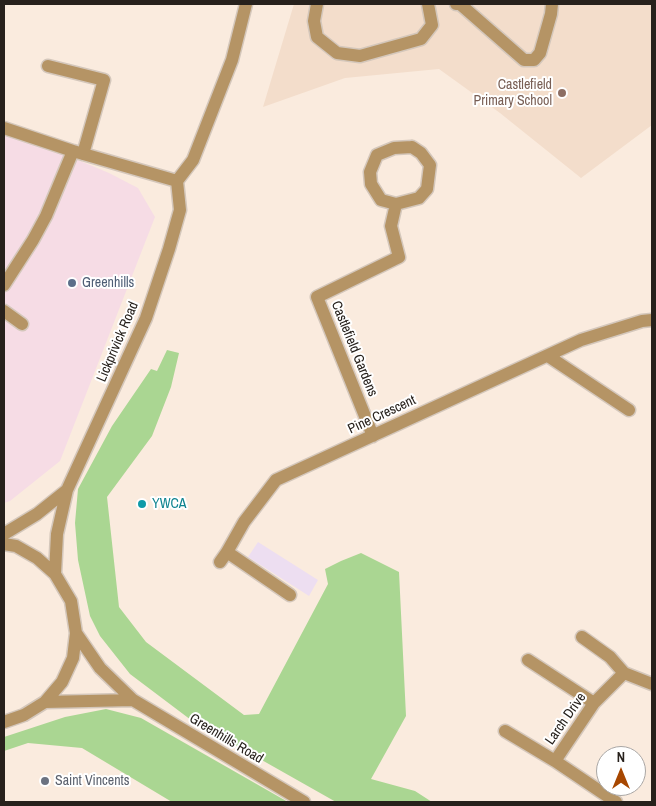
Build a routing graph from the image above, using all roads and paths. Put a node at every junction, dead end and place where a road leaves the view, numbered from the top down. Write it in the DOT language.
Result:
graph roads {
  1 [pos="246,4"];
  2 [pos="317,4"];
  3 [pos="428,4"];
  4 [pos="456,4"];
  5 [pos="552,4"];
  6 [pos="48,66"];
  7 [pos="4,128"];
  8 [pos="78,152"];
  9 [pos="177,181"];
  10 [pos="396,204"];
  11 [pos="4,285"];
  12 [pos="4,311"];
  13 [pos="652,320"];
  14 [pos="22,324"];
  15 [pos="548,356"];
  16 [pos="629,410"];
  17 [pos="374,436"];
  18 [pos="68,490"];
  19 [pos="4,534"];
  20 [pos="4,544"];
  21 [pos="55,574"];
  22 [pos="290,595"];
  23 [pos="76,633"];
  24 [pos="582,637"];
  25 [pos="528,660"];
  26 [pos="624,673"];
  27 [pos="652,684"];
  28 [pos="133,700"];
  29 [pos="45,702"];
  30 [pos="594,703"];
  31 [pos="4,722"];
  32 [pos="504,731"];
  33 [pos="555,761"];
  34 [pos="304,802"];
  35 [pos="616,802"];
  1 -- 9 [label="street"];
  2 -- 3 [label="street"];
  4 -- 5 [label="street"];
  6 -- 8 [label="street"];
  7 -- 8 [label="street"];
  8 -- 9 [label="street"];
  8 -- 11 [label="street"];
  9 -- 18 [label="street, Lickprivick Road"];
  10 -- 10 [label="street"];
  10 -- 17 [label="street, Castlefield Gardens"];
  12 -- 14 [label="street"];
  13 -- 15 [label="street, Pine Crescent"];
  15 -- 16 [label="street"];
  15 -- 17 [label="street, Pine Crescent"];
  17 -- 22 [label="street, Pine Crescent"];
  18 -- 19 [label="street, Lickprivick Road"];
  18 -- 21 [label="street, Lickprivick Road"];
  20 -- 21 [label="street"];
  21 -- 23 [label="street"];
  23 -- 28 [label="street, Greenhills Road"];
  23 -- 29 [label="street"];
  24 -- 26 [label="street"];
  25 -- 30 [label="street"];
  26 -- 27 [label="street"];
  26 -- 30 [label="street, Larch Drive"];
  28 -- 29 [label="street"];
  28 -- 34 [label="street, Greenhills Road"];
  29 -- 31 [label="street"];
  30 -- 33 [label="street, Larch Drive"];
  32 -- 33 [label="street, Larch Drive"];
  33 -- 35 [label="street, Larch Drive"];
}
